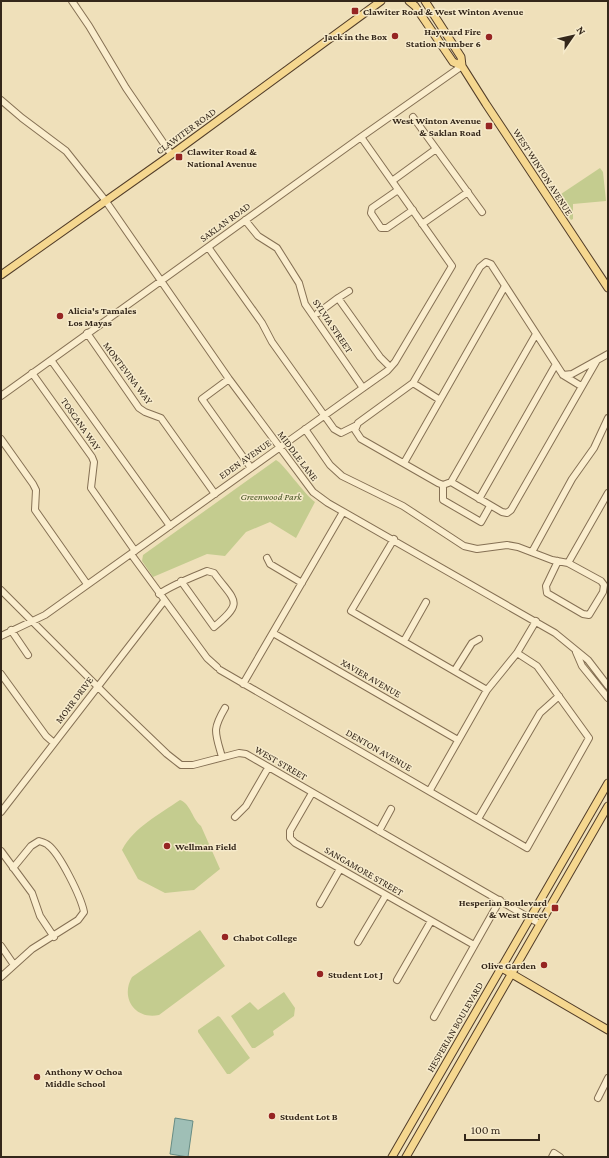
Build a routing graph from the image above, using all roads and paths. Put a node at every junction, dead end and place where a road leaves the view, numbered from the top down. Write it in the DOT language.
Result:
graph roads {
  1 [pos="72,1"];
  2 [pos="381,1"];
  3 [pos="424,1"];
  4 [pos="412,2"];
  5 [pos="462,66"];
  6 [pos="1,100"];
  7 [pos="413,116"];
  8 [pos="361,136"];
  9 [pos="436,149"];
  10 [pos="171,154"];
  11 [pos="392,181"];
  12 [pos="398,190"];
  13 [pos="468,192"];
  14 [pos="105,200"];
  15 [pos="413,210"];
  16 [pos="482,212"];
  17 [pos="245,220"];
  18 [pos="422,224"];
  19 [pos="208,247"];
  20 [pos="1,275"];
  21 [pos="161,282"];
  22 [pos="505,286"];
  23 [pos="608,288"];
  24 [pos="349,291"];
  25 [pos="338,298"];
  26 [pos="318,313"];
  27 [pos="87,333"];
  28 [pos="536,334"];
  29 [pos="608,354"];
  30 [pos="51,360"];
  31 [pos="596,362"];
  32 [pos="556,364"];
  33 [pos="390,367"];
  34 [pos="32,373"];
  35 [pos="563,376"];
  36 [pos="229,380"];
  37 [pos="413,383"];
  38 [pos="581,386"];
  39 [pos="363,388"];
  40 [pos="1,396"];
  41 [pos="440,400"];
  42 [pos="324,416"];
  43 [pos="608,418"];
  44 [pos="356,426"];
  45 [pos="305,429"];
  46 [pos="1,439"];
  47 [pos="279,448"];
  48 [pos="404,463"];
  49 [pos="251,468"];
  50 [pos="451,482"];
  51 [pos="443,485"];
  52 [pos="608,493"];
  53 [pos="215,494"];
  54 [pos="478,499"];
  55 [pos="490,506"];
  56 [pos="343,512"];
  57 [pos="170,526"];
  58 [pos="394,540"];
  59 [pos="532,552"];
  60 [pos="133,553"];
  61 [pos="267,558"];
  62 [pos="558,562"];
  63 [pos="568,563"];
  64 [pos="180,581"];
  65 [pos="302,583"];
  66 [pos="87,584"];
  67 [pos="1,590"];
  68 [pos="159,594"];
  69 [pos="164,601"];
  70 [pos="426,602"];
  71 [pos="536,621"];
  72 [pos="33,622"];
  73 [pos="11,630"];
  74 [pos="273,633"];
  75 [pos="1,636"];
  76 [pos="479,639"];
  77 [pos="404,641"];
  78 [pos="575,650"];
  79 [pos="517,653"];
  80 [pos="28,655"];
  81 [pos="455,670"];
  82 [pos="1,674"];
  83 [pos="244,684"];
  84 [pos="97,686"];
  85 [pos="608,686"];
  86 [pos="488,690"];
  87 [pos="559,696"];
  88 [pos="608,698"];
  89 [pos="225,708"];
  90 [pos="458,740"];
  91 [pos="54,743"];
  92 [pos="222,757"];
  93 [pos="268,768"];
  94 [pos="608,782"];
  95 [pos="430,790"];
  96 [pos="312,793"];
  97 [pos="608,806"];
  98 [pos="391,809"];
  99 [pos="1,812"];
  100 [pos="235,817"];
  101 [pos="478,819"];
  102 [pos="379,831"];
  103 [pos="1,851"];
  104 [pos="13,868"];
  105 [pos="340,869"];
  106 [pos="386,895"];
  107 [pos="500,900"];
  108 [pos="320,904"];
  109 [pos="530,918"];
  110 [pos="431,921"];
  111 [pos="540,924"];
  112 [pos="54,937"];
  113 [pos="358,942"];
  114 [pos="474,945"];
  115 [pos="1,946"];
  116 [pos="14,965"];
  117 [pos="500,967"];
  118 [pos="511,974"];
  119 [pos="1,977"];
  120 [pos="397,980"];
  121 [pos="434,1017"];
  122 [pos="608,1030"];
  123 [pos="608,1078"];
  124 [pos="598,1098"];
  125 [pos="392,1157"];
  126 [pos="406,1157"];
  1 -- 10 [label="street"];
  2 -- 10 [label="main road, CLAWITER ROAD"];
  3 -- 5 [label="main road, WEST WINTON AVENUE"];
  4 -- 5 [label="main road, WEST WINTON AVENUE"];
  5 -- 8 [label="street, SAKLAN ROAD"];
  5 -- 23 [label="main road, WEST WINTON AVENUE"];
  6 -- 14 [label="street, MIDDLE LANE"];
  7 -- 9 [label="street"];
  8 -- 11 [label="street"];
  8 -- 17 [label="street, SAKLAN ROAD"];
  9 -- 11 [label="street"];
  9 -- 13 [label="street"];
  10 -- 14 [label="main road, CLAWITER ROAD"];
  11 -- 12 [label="street"];
  12 -- 15 [label="street"];
  12 -- 15 [label="street"];
  13 -- 16 [label="street"];
  13 -- 18 [label="street"];
  14 -- 20 [label="main road, CLAWITER ROAD"];
  14 -- 21 [label="street, MIDDLE LANE"];
  15 -- 18 [label="street"];
  17 -- 19 [label="street, SAKLAN ROAD"];
  17 -- 39 [label="street, SYLVIA STREET"];
  18 -- 33 [label="street, EDEN AVENUE"];
  19 -- 21 [label="street, SAKLAN ROAD"];
  19 -- 42 [label="street"];
  21 -- 27 [label="street, SAKLAN ROAD"];
  21 -- 36 [label="street, MIDDLE LANE"];
  22 -- 28 [label="street"];
  22 -- 37 [label="street"];
  22 -- 41 [label="street"];
  24 -- 25 [label="street"];
  25 -- 26 [label="street"];
  25 -- 33 [label="street"];
  27 -- 30 [label="street, SAKLAN ROAD"];
  27 -- 53 [label="street, MONTEVINA WAY"];
  28 -- 32 [label="street"];
  28 -- 50 [label="street"];
  29 -- 31 [label="street"];
  30 -- 34 [label="street, SAKLAN ROAD"];
  30 -- 57 [label="street"];
  31 -- 35 [label="street"];
  31 -- 38 [label="street"];
  32 -- 35 [label="street"];
  32 -- 54 [label="street"];
  33 -- 39 [label="street, EDEN AVENUE"];
  34 -- 40 [label="street, SAKLAN ROAD"];
  34 -- 60 [label="street, TOSCANA WAY"];
  35 -- 38 [label="street"];
  36 -- 47 [label="street, MIDDLE LANE"];
  36 -- 49 [label="street"];
  37 -- 41 [label="street"];
  37 -- 44 [label="street"];
  38 -- 55 [label="street"];
  39 -- 42 [label="street, EDEN AVENUE"];
  41 -- 48 [label="street"];
  42 -- 44 [label="street"];
  42 -- 45 [label="street, EDEN AVENUE"];
  43 -- 59 [label="street"];
  44 -- 48 [label="street"];
  45 -- 47 [label="street, EDEN AVENUE"];
  45 -- 59 [label="street"];
  46 -- 66 [label="street"];
  47 -- 49 [label="street, EDEN AVENUE"];
  47 -- 56 [label="street, MIDDLE LANE"];
  48 -- 51 [label="street"];
  49 -- 53 [label="street, EDEN AVENUE"];
  50 -- 51 [label="street"];
  50 -- 54 [label="street"];
  51 -- 55 [label="street"];
  52 -- 63 [label="street"];
  53 -- 57 [label="street, EDEN AVENUE"];
  54 -- 55 [label="street"];
  56 -- 58 [label="street, MIDDLE LANE"];
  56 -- 65 [label="street"];
  57 -- 60 [label="street, EDEN AVENUE"];
  58 -- 71 [label="street, MIDDLE LANE"];
  58 -- 77 [label="street"];
  59 -- 62 [label="street"];
  60 -- 66 [label="street, EDEN AVENUE"];
  60 -- 68 [label="street, DENTON AVENUE"];
  61 -- 65 [label="street"];
  62 -- 63 [label="street"];
  62 -- 63 [label="street"];
  64 -- 64 [label="street"];
  64 -- 68 [label="street"];
  65 -- 74 [label="street"];
  66 -- 72 [label="street, EDEN AVENUE"];
  67 -- 72 [label="street, WEST STREET"];
  68 -- 69 [label="street, DENTON AVENUE"];
  69 -- 83 [label="street, DENTON AVENUE"];
  69 -- 84 [label="street, MOHR DRIVE"];
  70 -- 77 [label="street"];
  71 -- 78 [label="street, MIDDLE LANE"];
  71 -- 79 [label="street"];
  72 -- 73 [label="street, EDEN AVENUE"];
  72 -- 84 [label="street, WEST STREET"];
  73 -- 75 [label="street, EDEN AVENUE"];
  73 -- 80 [label="street"];
  74 -- 83 [label="street"];
  74 -- 90 [label="street, XAVIER AVENUE"];
  76 -- 81 [label="street"];
  77 -- 81 [label="street"];
  78 -- 85 [label="street, MIDDLE LANE"];
  78 -- 88 [label="street, MIDDLE LANE"];
  79 -- 86 [label="street"];
  79 -- 87 [label="street"];
  81 -- 86 [label="street"];
  82 -- 91 [label="street"];
  83 -- 95 [label="street, DENTON AVENUE"];
  84 -- 91 [label="street, MOHR DRIVE"];
  84 -- 92 [label="street, WEST STREET"];
  86 -- 90 [label="street"];
  87 -- 101 [label="street"];
  87 -- 101 [label="street, DENTON AVENUE"];
  89 -- 92 [label="street"];
  90 -- 95 [label="street"];
  91 -- 99 [label="street, MOHR DRIVE"];
  92 -- 93 [label="street, WEST STREET"];
  93 -- 96 [label="street, WEST STREET"];
  93 -- 100 [label="street"];
  94 -- 109 [label="main road, HESPERIAN BOULEVARD"];
  95 -- 101 [label="street, DENTON AVENUE"];
  96 -- 102 [label="street, WEST STREET"];
  96 -- 105 [label="street, SANGAMORE STREET"];
  97 -- 111 [label="main road"];
  98 -- 102 [label="street"];
  102 -- 107 [label="street, WEST STREET"];
  103 -- 104 [label="street"];
  104 -- 112 [label="street"];
  104 -- 112 [label="street"];
  105 -- 106 [label="street, SANGAMORE STREET"];
  105 -- 108 [label="street"];
  106 -- 110 [label="street, SANGAMORE STREET"];
  106 -- 113 [label="street"];
  107 -- 109 [label="street, WEST STREET"];
  107 -- 114 [label="street"];
  109 -- 111 [label="street, WEST STREET"];
  109 -- 117 [label="main road, HESPERIAN BOULEVARD"];
  110 -- 114 [label="street, SANGAMORE STREET"];
  110 -- 120 [label="street"];
  111 -- 118 [label="main road"];
  112 -- 116 [label="street"];
  114 -- 121 [label="street"];
  115 -- 116 [label="street"];
  116 -- 119 [label="street"];
  117 -- 118 [label="main road"];
  117 -- 125 [label="main road, HESPERIAN BOULEVARD"];
  118 -- 122 [label="main road"];
  118 -- 126 [label="main road"];
  123 -- 124 [label="street"];
}
